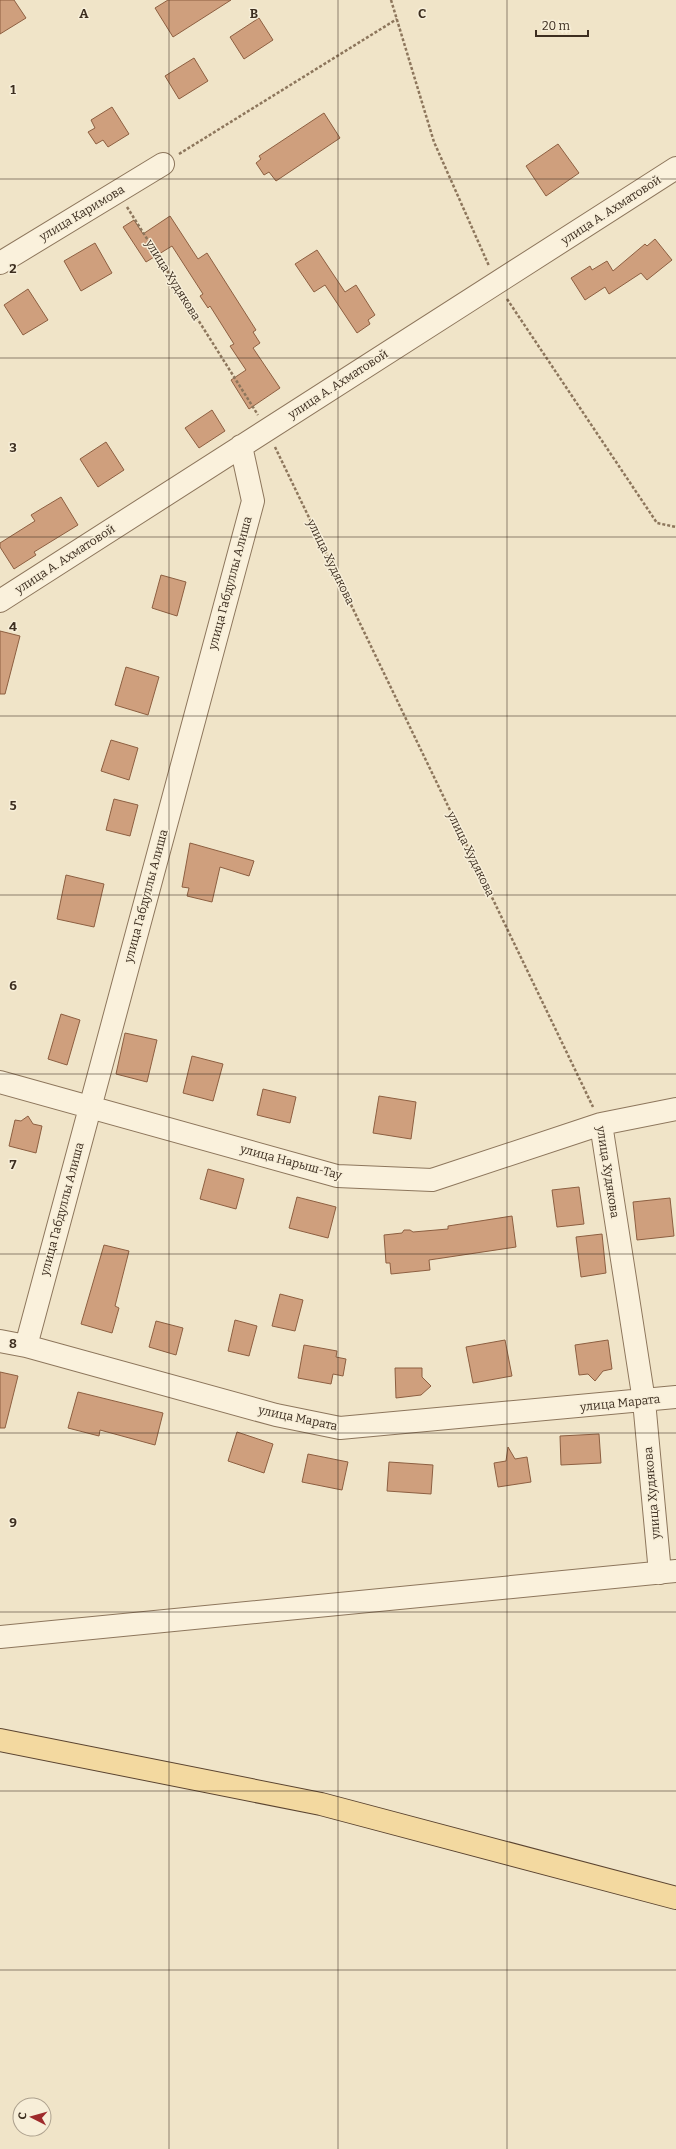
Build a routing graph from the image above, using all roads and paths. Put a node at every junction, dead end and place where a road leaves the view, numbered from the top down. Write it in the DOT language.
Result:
graph roads {
  1 [pos="397,19"];
  2 [pos="163,164"];
  3 [pos="676,168"];
  4 [pos="118,191"];
  5 [pos="0,263"];
  6 [pos="267,429"];
  7 [pos="242,446"];
  8 [pos="0,601"];
  9 [pos="0,1082"];
  10 [pos="89,1106"];
  11 [pos="676,1109"];
  12 [pos="601,1124"];
  13 [pos="0,1341"];
  14 [pos="26,1346"];
  15 [pos="676,1397"];
  16 [pos="644,1401"];
  17 [pos="668,1572"];
  18 [pos="0,1637"];
  19 [pos="0,1740"];
  20 [pos="676,1898"];
  1 -- 2 [label="path"];
  2 -- 4 [label="street, улица Каримова"];
  3 -- 6 [label="street, улица А. Ахматовой"];
  4 -- 5 [label="street, улица Каримова"];
  4 -- 6 [label="path, улица Худякова"];
  6 -- 7 [label="street, улица А. Ахматовой"];
  6 -- 12 [label="path, улица Худякова"];
  7 -- 8 [label="street, улица А. Ахматовой"];
  7 -- 10 [label="street, улица Габдуллы Алиша"];
  9 -- 10 [label="street, улица Нарыш-Тау"];
  10 -- 12 [label="street, улица Нарыш-Тау"];
  10 -- 14 [label="street, улица Габдуллы Алиша"];
  11 -- 12 [label="street, улица Нарыш-Тау"];
  12 -- 16 [label="street, улица Худякова"];
  13 -- 14 [label="street, улица Марата"];
  14 -- 16 [label="street, улица Марата"];
  15 -- 16 [label="street, улица Марата"];
  16 -- 17 [label="street, улица Худякова"];
  17 -- 18 [label="street"];
  19 -- 20 [label="main road"];
}
